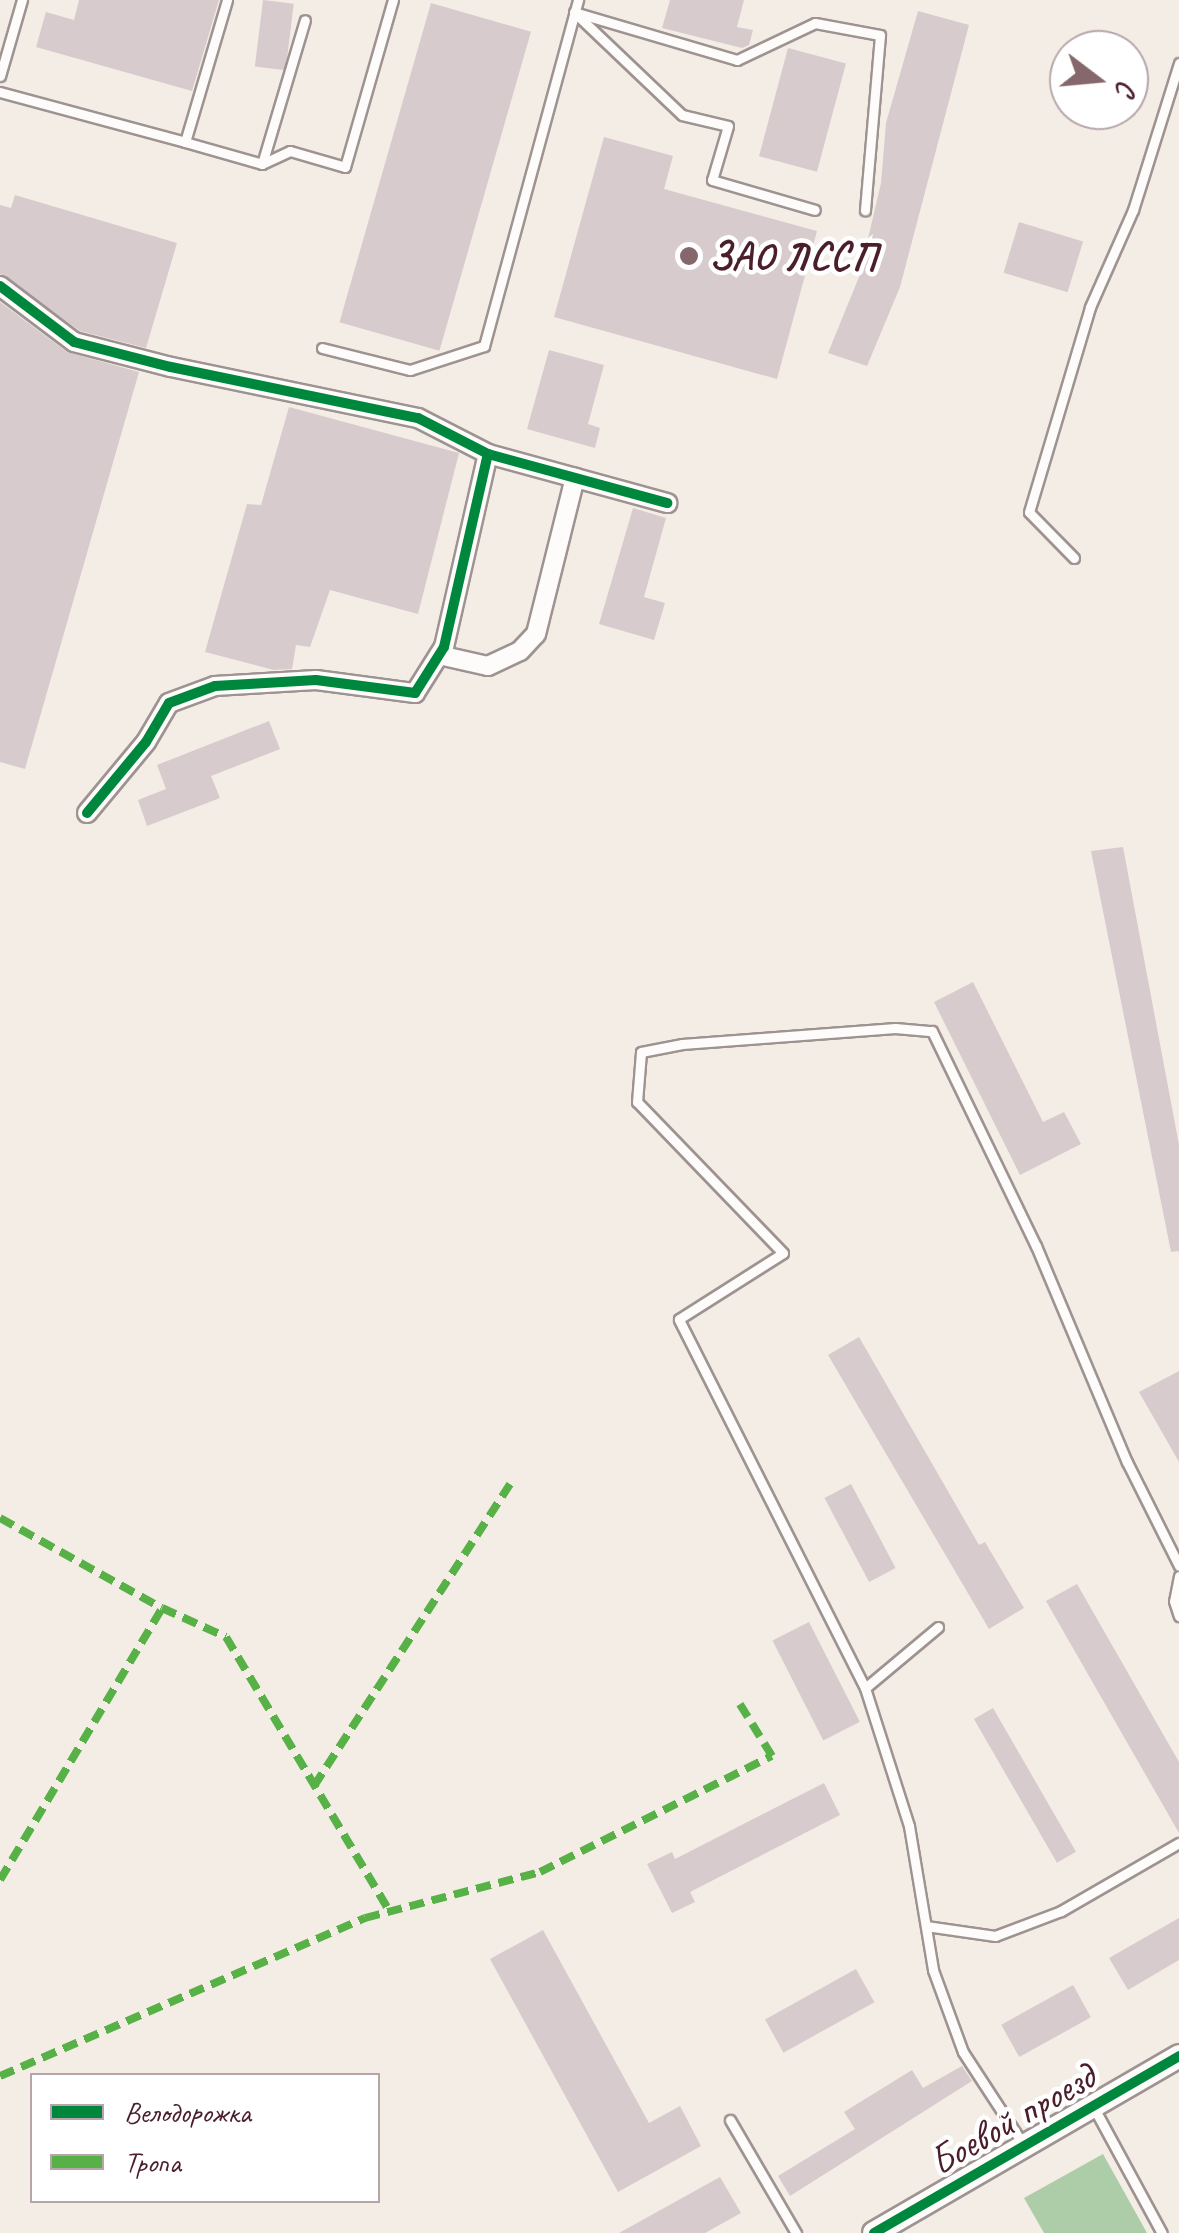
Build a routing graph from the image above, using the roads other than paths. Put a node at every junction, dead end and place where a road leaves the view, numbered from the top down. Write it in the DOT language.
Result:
graph roads {
  1 [pos="22,0"];
  2 [pos="227,0"];
  3 [pos="393,0"];
  4 [pos="578,0"];
  5 [pos="574,12"];
  6 [pos="304,20"];
  7 [pos="1179,64"];
  8 [pos="0,76"];
  9 [pos="0,92"];
  10 [pos="185,142"];
  11 [pos="262,164"];
  12 [pos="815,210"];
  13 [pos="866,210"];
  14 [pos="0,286"];
  15 [pos="322,348"];
  16 [pos="488,454"];
  17 [pos="575,478"];
  18 [pos="667,503"];
  19 [pos="1074,558"];
  20 [pos="439,655"];
  21 [pos="87,813"];
  22 [pos="1179,1566"];
  23 [pos="1179,1576"];
  24 [pos="1179,1616"];
  25 [pos="938,1627"];
  26 [pos="865,1688"];
  27 [pos="1179,1843"];
  28 [pos="926,1926"];
  29 [pos="1179,2056"];
  30 [pos="1092,2106"];
  31 [pos="730,2120"];
  32 [pos="1024,2146"];
  33 [pos="880,2232"];
  34 [pos="796,2233"];
  35 [pos="1162,2233"];
  1 -- 8 [label="lane"];
  2 -- 10 [label="lane"];
  3 -- 11 [label="lane"];
  4 -- 5 [label="lane"];
  5 -- 12 [label="lane"];
  5 -- 13 [label="lane"];
  5 -- 15 [label="lane"];
  6 -- 11 [label="lane"];
  7 -- 19 [label="lane"];
  9 -- 10 [label="lane"];
  10 -- 11 [label="lane"];
  14 -- 16 [label="street"];
  16 -- 17 [label="street"];
  16 -- 20 [label="street"];
  17 -- 18 [label="street"];
  17 -- 20 [label="street"];
  20 -- 21 [label="street"];
  22 -- 26 [label="lane"];
  23 -- 24 [label="lane"];
  25 -- 26 [label="lane"];
  26 -- 28 [label="lane"];
  27 -- 28 [label="lane"];
  28 -- 32 [label="lane"];
  29 -- 30 [label="street, Боевой проезд"];
  30 -- 32 [label="street, Боевой проезд"];
  30 -- 35 [label="lane"];
  31 -- 34 [label="lane"];
  32 -- 33 [label="street, Боевой проезд"];
}
